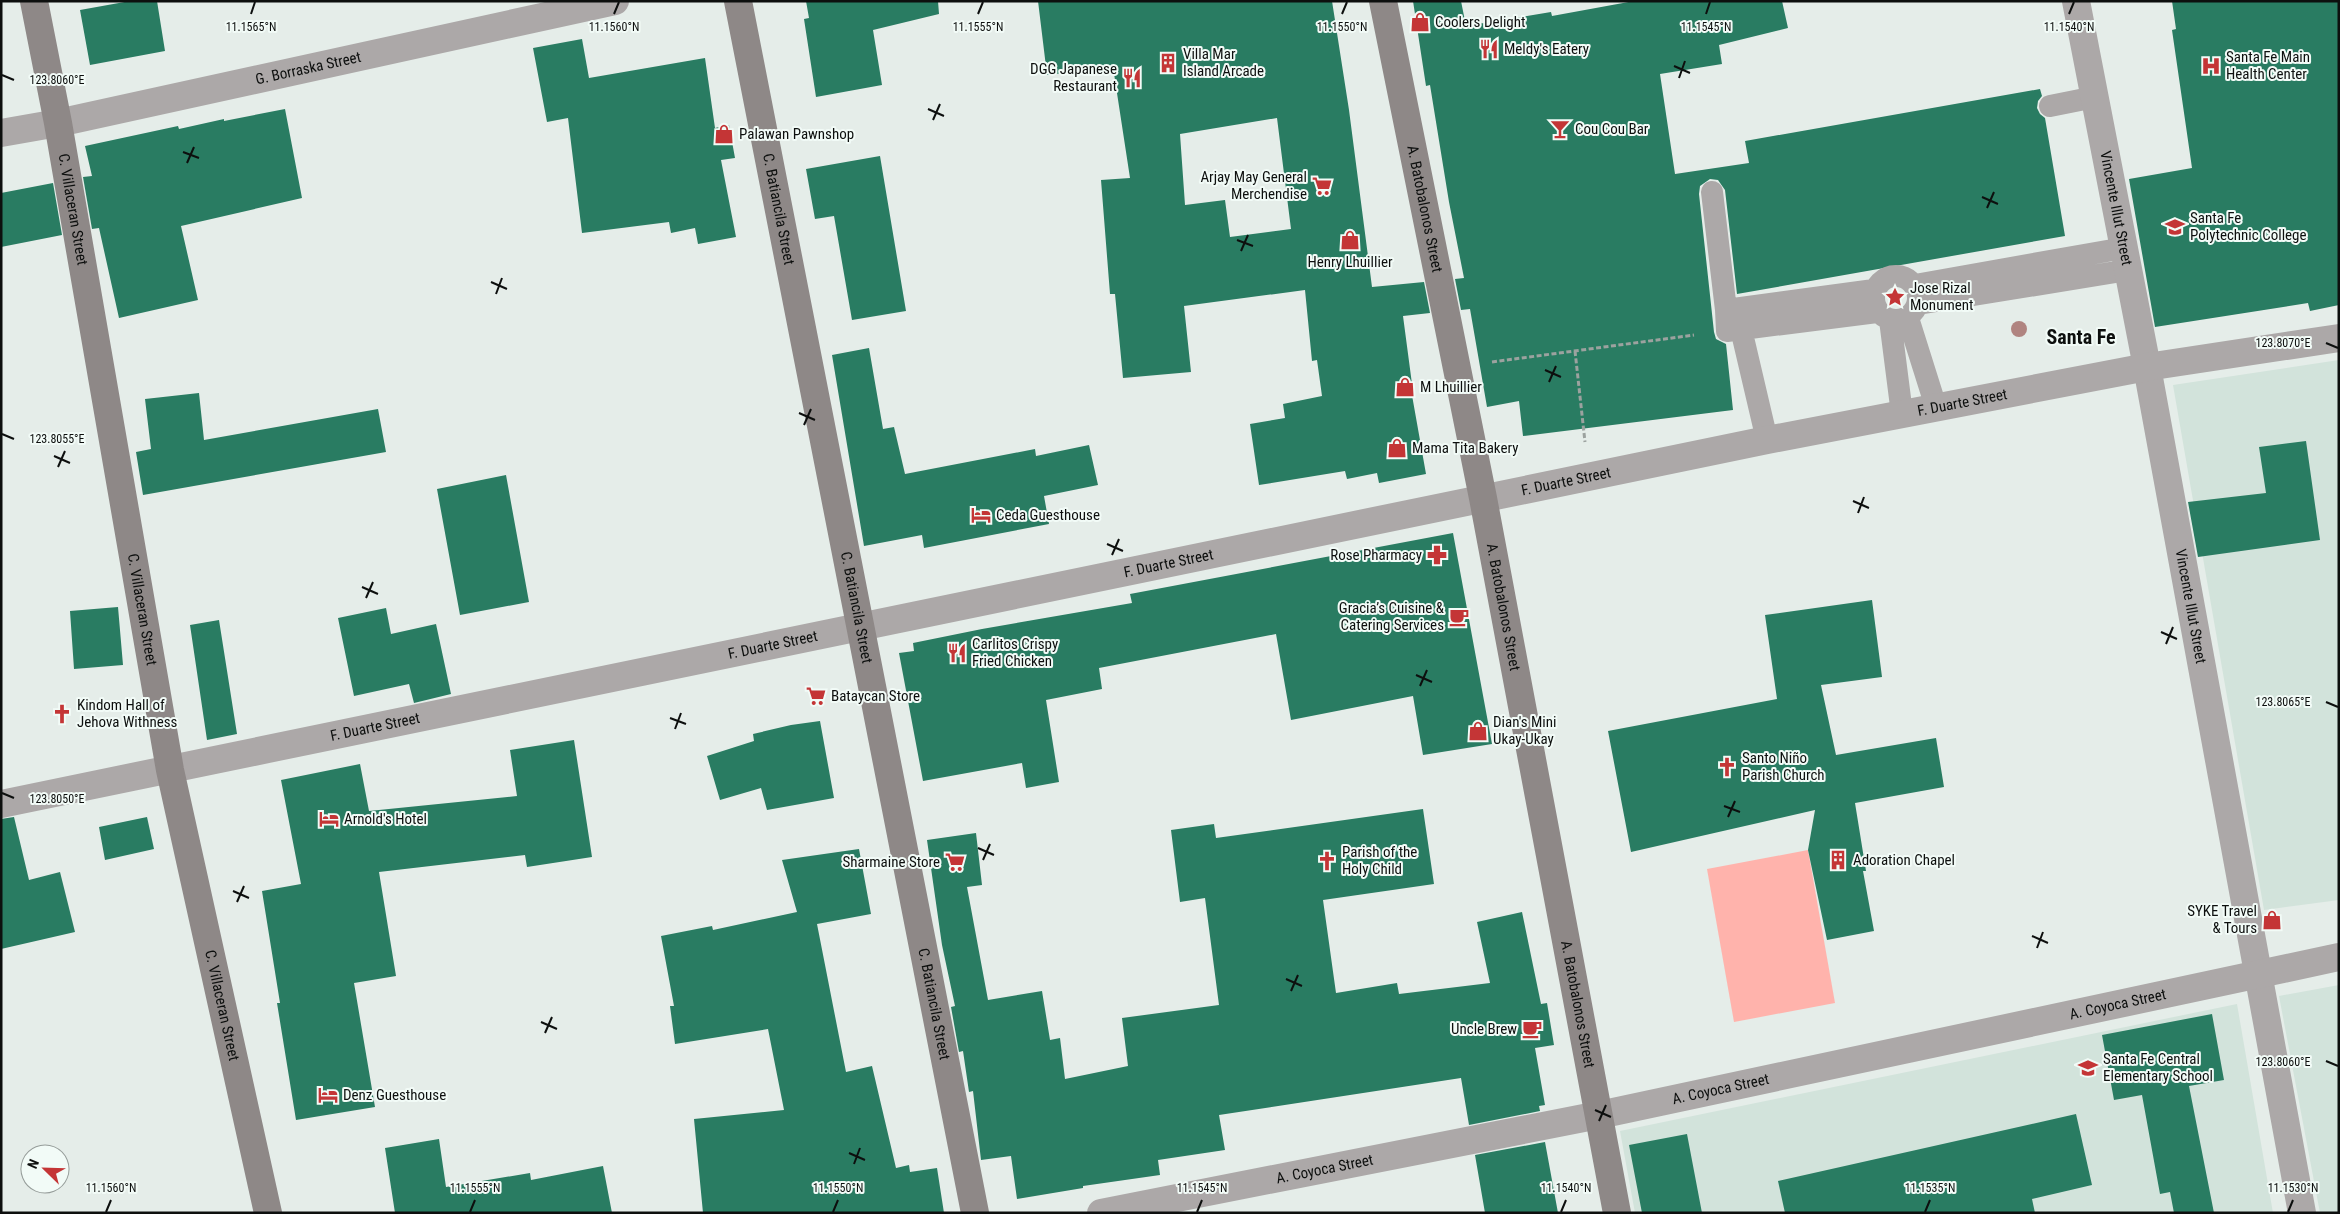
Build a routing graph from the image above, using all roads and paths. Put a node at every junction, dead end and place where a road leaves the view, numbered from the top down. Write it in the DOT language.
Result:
graph roads {
  1 [pos="34,1"];
  2 [pos="614,1"];
  3 [pos="738,1"];
  4 [pos="1383,1"];
  5 [pos="2076,1"];
  6 [pos="2094,97"];
  7 [pos="2050,106"];
  8 [pos="58,123"];
  9 [pos="1,133"];
  10 [pos="1712,192"];
  11 [pos="2126,259"];
  12 [pos="1897,305"];
  13 [pos="1731,323"];
  14 [pos="2339,338"];
  15 [pos="1575,351"];
  16 [pos="1457,366"];
  17 [pos="2147,368"];
  18 [pos="1936,408"];
  19 [pos="1902,414"];
  20 [pos="1767,440"];
  21 [pos="1589,477"];
  22 [pos="1483,498"];
  23 [pos="860,627"];
  24 [pos="170,770"];
  25 [pos="1,804"];
  26 [pos="2339,957"];
  27 [pos="2258,974"];
  28 [pos="1599,1115"];
  29 [pos="268,1213"];
  30 [pos="975,1213"];
  31 [pos="1101,1213"];
  32 [pos="1617,1213"];
  33 [pos="2302,1213"];
  1 -- 8 [label="main road, C. Villaceran Street"];
  2 -- 8 [label="street, G. Borraska Street"];
  3 -- 23 [label="main road, C. Batiancila Street"];
  4 -- 16 [label="main road, A. Batobalonos Street"];
  5 -- 6 [label="street, Vincente Illut Street"];
  6 -- 7 [label="lane"];
  6 -- 11 [label="street, Vincente Illut Street"];
  8 -- 9 [label="street, G. Borraska Street"];
  8 -- 24 [label="main road, C. Villaceran Street"];
  10 -- 13 [label="lane"];
  11 -- 12 [label="lane"];
  11 -- 17 [label="street, Vincente Illut Street"];
  12 -- 13 [label="lane"];
  12 -- 18 [label="lane"];
  12 -- 19 [label="lane"];
  13 -- 15 [label="path"];
  13 -- 20 [label="lane"];
  14 -- 17 [label="street, F. Duarte Street"];
  15 -- 16 [label="path"];
  15 -- 21 [label="path"];
  16 -- 22 [label="main road, A. Batobalonos Street"];
  17 -- 18 [label="street, F. Duarte Street"];
  17 -- 27 [label="street, Vincente Illut Street"];
  18 -- 19 [label="street, F. Duarte Street"];
  19 -- 20 [label="street, F. Duarte Street"];
  20 -- 21 [label="street, F. Duarte Street"];
  21 -- 22 [label="street, F. Duarte Street"];
  22 -- 23 [label="street, F. Duarte Street"];
  22 -- 28 [label="main road, A. Batobalonos Street"];
  23 -- 24 [label="street, F. Duarte Street"];
  23 -- 30 [label="main road, C. Batiancila Street"];
  24 -- 25 [label="street, F. Duarte Street"];
  24 -- 29 [label="main road, C. Villaceran Street"];
  26 -- 27 [label="street, A. Coyoca Street"];
  27 -- 28 [label="street, A. Coyoca Street"];
  27 -- 33 [label="street, Vincente Illut Street"];
  28 -- 31 [label="street, A. Coyoca Street"];
  28 -- 32 [label="main road, A. Batobalonos Street"];
}
